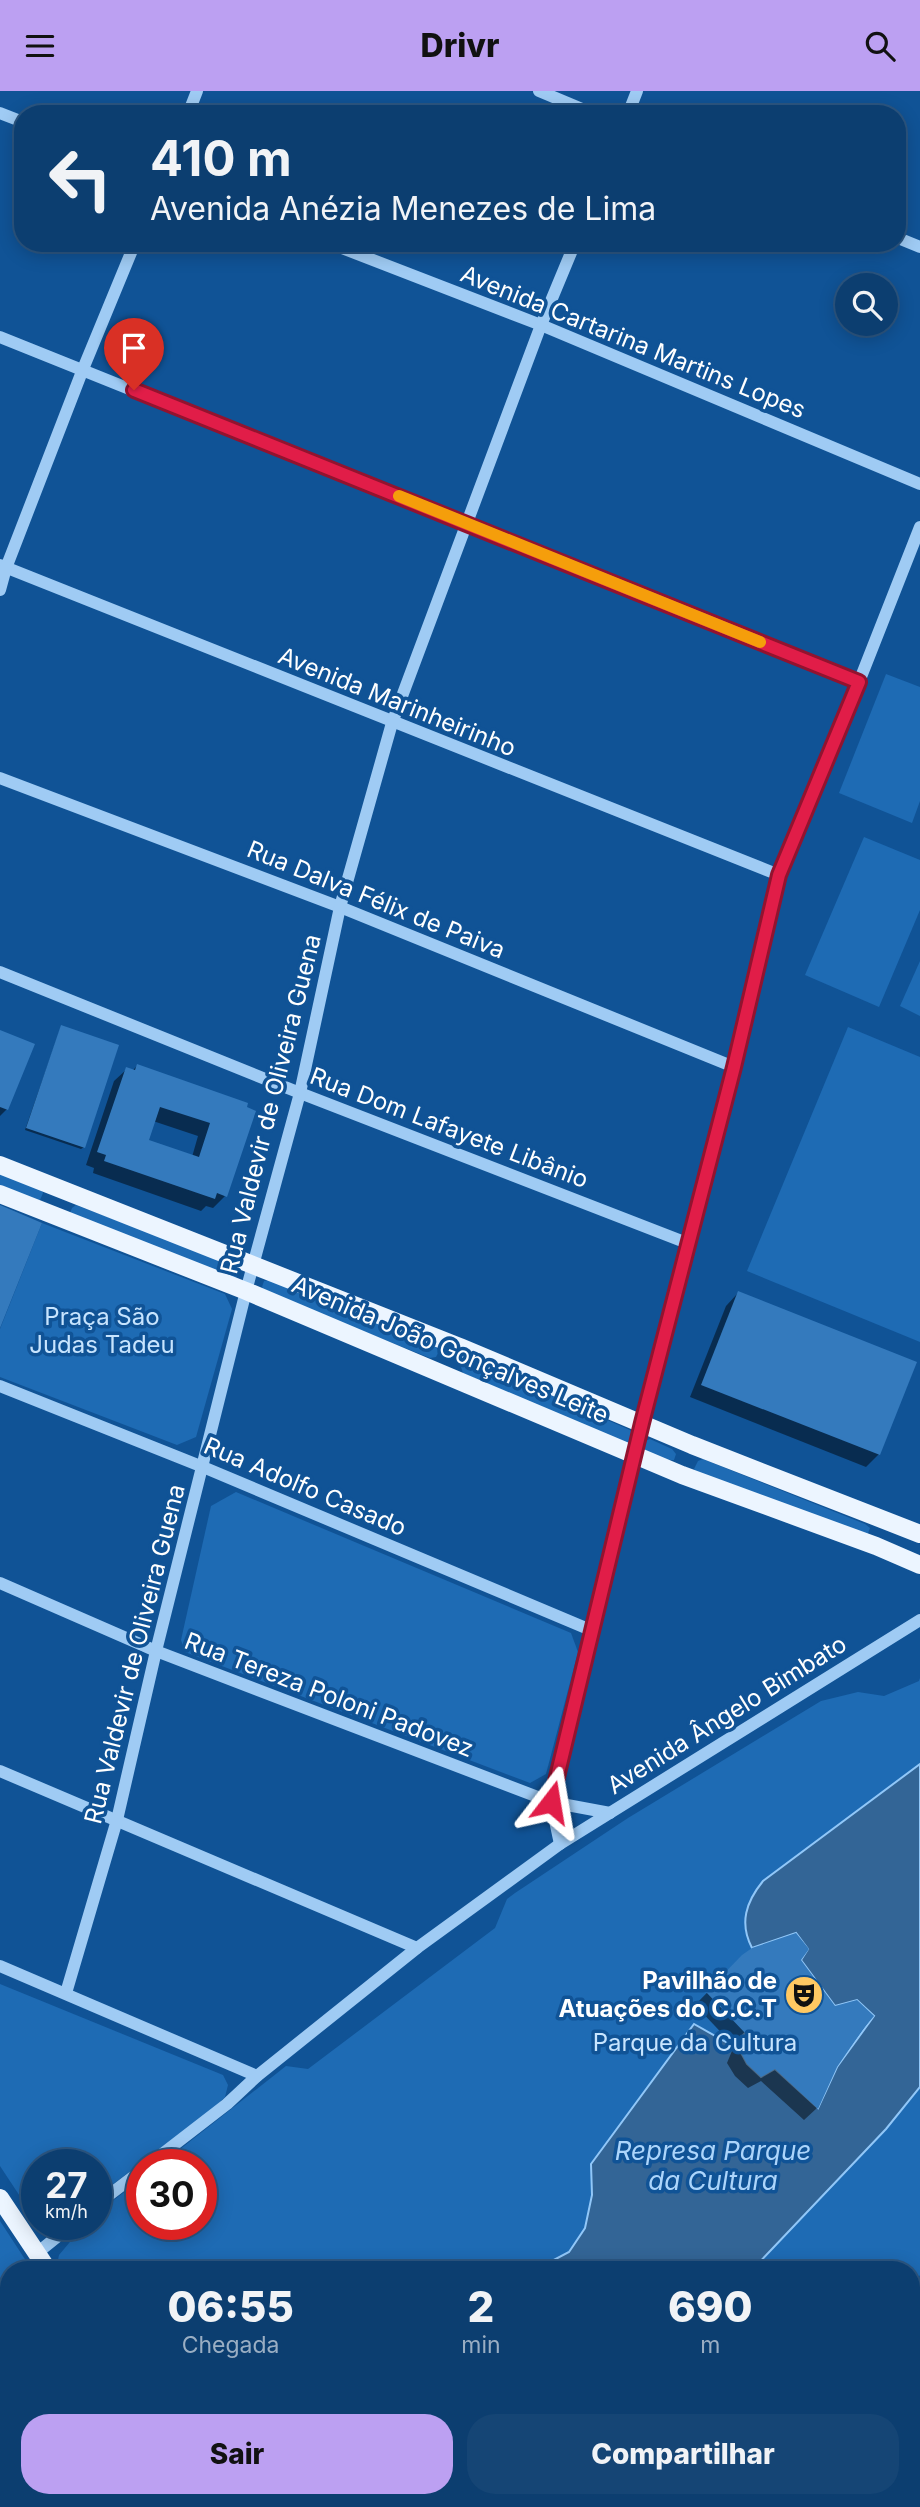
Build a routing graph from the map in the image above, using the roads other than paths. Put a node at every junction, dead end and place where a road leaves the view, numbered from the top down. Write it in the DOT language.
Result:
graph roads {
  1 [pos="539,91"];
  2 [pos="572,105"];
  3 [pos="131,252"];
  4 [pos="352,252"];
  5 [pos="571,252"];
  6 [pos="541,325"];
  7 [pos="0,337"];
  8 [pos="83,369"];
  9 [pos="920,484"];
  10 [pos="468,524"];
  11 [pos="920,527"];
  12 [pos="3,567"];
  13 [pos="0,590"];
  14 [pos="859,682"];
  15 [pos="392,723"];
  16 [pos="0,778"];
  17 [pos="779,875"];
  18 [pos="340,907"];
  19 [pos="0,972"];
  20 [pos="734,1067"];
  21 [pos="300,1093"];
  22 [pos="0,1165"];
  23 [pos="56,1189"];
  24 [pos="0,1195"];
  25 [pos="47,1213"];
  26 [pos="687,1243"];
  27 [pos="254,1266"];
  28 [pos="246,1291"];
  29 [pos="460,1347"];
  30 [pos="448,1374"];
  31 [pos="0,1386"];
  32 [pos="642,1423"];
  33 [pos="692,1445"];
  34 [pos="634,1455"];
  35 [pos="203,1467"];
  36 [pos="682,1475"];
  37 [pos="920,1534"];
  38 [pos="920,1565"];
  39 [pos="0,1583"];
  40 [pos="920,1620"];
  41 [pos="593,1631"];
  42 [pos="156,1651"];
  43 [pos="0,1771"];
  44 [pos="551,1802"];
  45 [pos="610,1814"];
  46 [pos="117,1820"];
  47 [pos="560,1844"];
  48 [pos="417,1948"];
  49 [pos="0,1966"];
  50 [pos="66,1993"];
  51 [pos="257,2076"];
  52 [pos="168,2149"];
  53 [pos="126,2182"];
  54 [pos="112,2193"];
  55 [pos="0,2198"];
  56 [pos="53,2240"];
  57 [pos="37,2253"];
  58 [pos="42,2261"];
  1 -- 2 [label="street"];
  3 -- 8 [label="street"];
  4 -- 6 [label="street, Avenida Cartarina Martins Lopes"];
  5 -- 6 [label="street, Rua Valdevir de Oliveira Guena"];
  6 -- 9 [label="street, Avenida Cartarina Martins Lopes"];
  6 -- 10 [label="street, Rua Valdevir de Oliveira Guena"];
  7 -- 8 [label="street"];
  8 -- 10 [label="street"];
  8 -- 12 [label="street"];
  10 -- 14 [label="street"];
  10 -- 15 [label="street, Rua Valdevir de Oliveira Guena"];
  11 -- 14 [label="street"];
  12 -- 13 [label="street"];
  12 -- 15 [label="street, Avenida Marinheirinho"];
  14 -- 17 [label="street"];
  15 -- 17 [label="street, Avenida Marinheirinho"];
  15 -- 18 [label="street, Rua Valdevir de Oliveira Guena"];
  16 -- 18 [label="street, Rua Dalva Félix de Paiva"];
  17 -- 20 [label="street"];
  18 -- 20 [label="street, Rua Dalva Félix de Paiva"];
  18 -- 21 [label="street, Rua Valdevir de Oliveira Guena"];
  19 -- 21 [label="street, Rua Dom Lafayete Libânio"];
  20 -- 26 [label="street"];
  21 -- 26 [label="street, Rua Dom Lafayete Libânio"];
  21 -- 27 [label="street, Rua Valdevir de Oliveira Guena"];
  22 -- 23 [label="main road, Avenida João Gonçalves Leite"];
  23 -- 25 [label="main road"];
  23 -- 27 [label="main road, Avenida João Gonçalves Leite"];
  24 -- 25 [label="main road, Avenida João Gonçalves Leite"];
  25 -- 28 [label="main road, Avenida João Gonçalves Leite"];
  26 -- 32 [label="street"];
  27 -- 28 [label="street, Rua Valdevir de Oliveira Guena"];
  27 -- 29 [label="main road, Avenida João Gonçalves Leite"];
  28 -- 30 [label="main road, Avenida João Gonçalves Leite"];
  28 -- 35 [label="street, Rua Valdevir de Oliveira Guena"];
  29 -- 30 [label="main road"];
  29 -- 32 [label="main road, Avenida João Gonçalves Leite"];
  30 -- 34 [label="main road, Avenida João Gonçalves Leite"];
  31 -- 35 [label="street, Rua Adolfo Casado"];
  32 -- 33 [label="main road, Avenida João Gonçalves Leite"];
  32 -- 34 [label="street"];
  33 -- 36 [label="main road"];
  33 -- 37 [label="main road, Avenida João Gonçalves Leite"];
  34 -- 36 [label="main road, Avenida João Gonçalves Leite"];
  34 -- 41 [label="street"];
  35 -- 41 [label="street, Rua Adolfo Casado"];
  35 -- 42 [label="street, Rua Valdevir de Oliveira Guena"];
  36 -- 38 [label="main road, Avenida João Gonçalves Leite"];
  39 -- 42 [label="street, Rua Tereza Poloni Padovez"];
  40 -- 45 [label="street, Avenida Ângelo Bimbato"];
  41 -- 44 [label="street"];
  42 -- 44 [label="street, Rua Tereza Poloni Padovez"];
  42 -- 46 [label="street, Rua Valdevir de Oliveira Guena"];
  43 -- 46 [label="street"];
  44 -- 45 [label="street, Rua Tereza Poloni Padovez"];
  44 -- 47 [label="street"];
  45 -- 47 [label="street, Avenida Ângelo Bimbato"];
  46 -- 48 [label="street"];
  46 -- 50 [label="street, Rua Valdevir de Oliveira Guena"];
  47 -- 48 [label="street, Avenida Ângelo Bimbato"];
  48 -- 51 [label="street, Avenida Ângelo Bimbato"];
  49 -- 50 [label="street"];
  50 -- 51 [label="street"];
  51 -- 52 [label="street, Avenida Ângelo Bimbato"];
  53 -- 54 [label="street"];
  55 -- 57 [label="main road"];
  56 -- 57 [label="street"];
  57 -- 58 [label="main road"];
}
